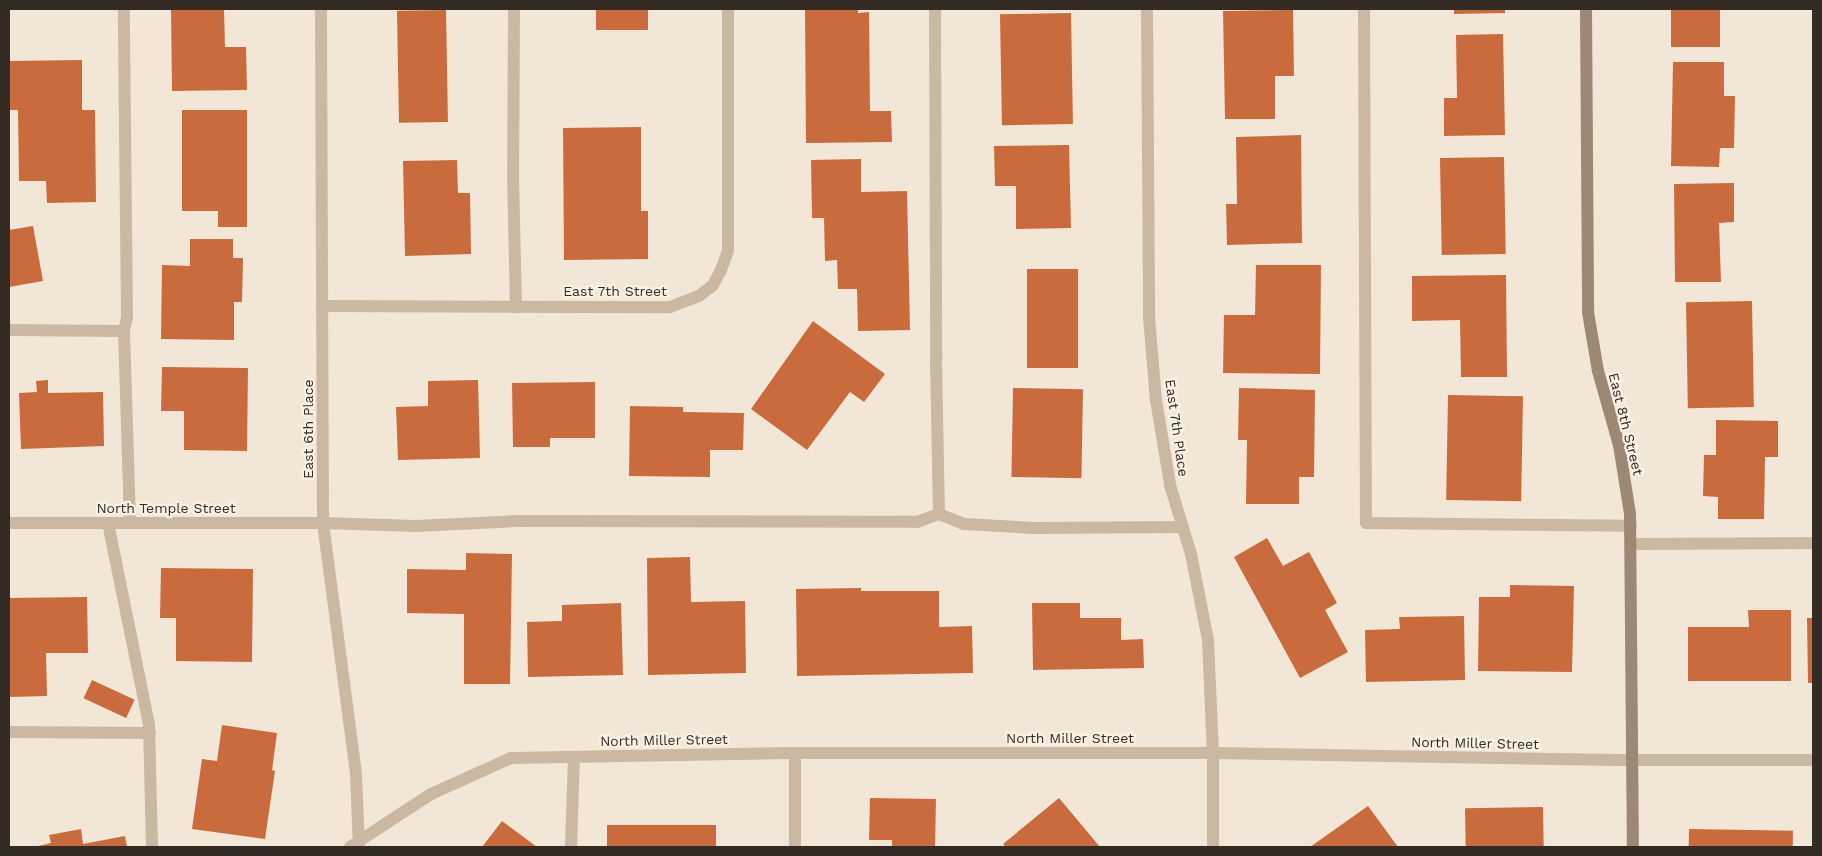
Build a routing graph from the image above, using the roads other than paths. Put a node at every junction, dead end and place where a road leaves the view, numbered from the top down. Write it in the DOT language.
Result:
graph roads {
  1 [pos="124,9"];
  2 [pos="321,9"];
  3 [pos="514,9"];
  4 [pos="728,9"];
  5 [pos="935,9"];
  6 [pos="1147,9"];
  7 [pos="1364,9"];
  8 [pos="1586,9"];
  9 [pos="322,306"];
  10 [pos="516,307"];
  11 [pos="9,330"];
  12 [pos="124,330"];
  13 [pos="939,514"];
  14 [pos="9,523"];
  15 [pos="108,523"];
  16 [pos="130,523"];
  17 [pos="323,523"];
  18 [pos="1631,526"];
  19 [pos="1183,527"];
  20 [pos="1813,543"];
  21 [pos="1631,544"];
  22 [pos="9,732"];
  23 [pos="150,733"];
  24 [pos="795,753"];
  25 [pos="1213,753"];
  26 [pos="574,757"];
  27 [pos="1633,760"];
  28 [pos="1813,760"];
  29 [pos="356,845"];
  30 [pos="152,847"];
  31 [pos="571,847"];
  32 [pos="795,847"];
  33 [pos="1213,847"];
  34 [pos="1633,847"];
  1 -- 12 [label="street"];
  2 -- 9 [label="street, East 6th Place"];
  3 -- 10 [label="street"];
  4 -- 10 [label="street, East 7th Street"];
  5 -- 13 [label="street"];
  6 -- 19 [label="street, East 7th Place"];
  7 -- 18 [label="street"];
  8 -- 18 [label="street, East 8th Street"];
  9 -- 10 [label="street, East 7th Street"];
  9 -- 17 [label="street, East 6th Place"];
  11 -- 12 [label="street"];
  12 -- 16 [label="street"];
  13 -- 17 [label="street, North Temple Street"];
  13 -- 19 [label="street"];
  14 -- 15 [label="street, North Temple Street"];
  15 -- 16 [label="street, North Temple Street"];
  15 -- 23 [label="street"];
  16 -- 17 [label="street, North Temple Street"];
  17 -- 29 [label="street, East 6th Place"];
  18 -- 21 [label="street, East 8th Street"];
  19 -- 25 [label="street, East 7th Place"];
  20 -- 21 [label="street"];
  21 -- 27 [label="street, East 8th Street"];
  22 -- 23 [label="street"];
  23 -- 30 [label="street"];
  24 -- 25 [label="street, North Miller Street"];
  24 -- 26 [label="street, North Miller Street"];
  24 -- 32 [label="street"];
  25 -- 27 [label="street, North Miller Street"];
  25 -- 33 [label="street, East 7th Place"];
  26 -- 29 [label="street, North Miller Street"];
  26 -- 31 [label="street"];
  27 -- 28 [label="street, North Miller Street"];
  27 -- 34 [label="street, East 8th Street"];
}
